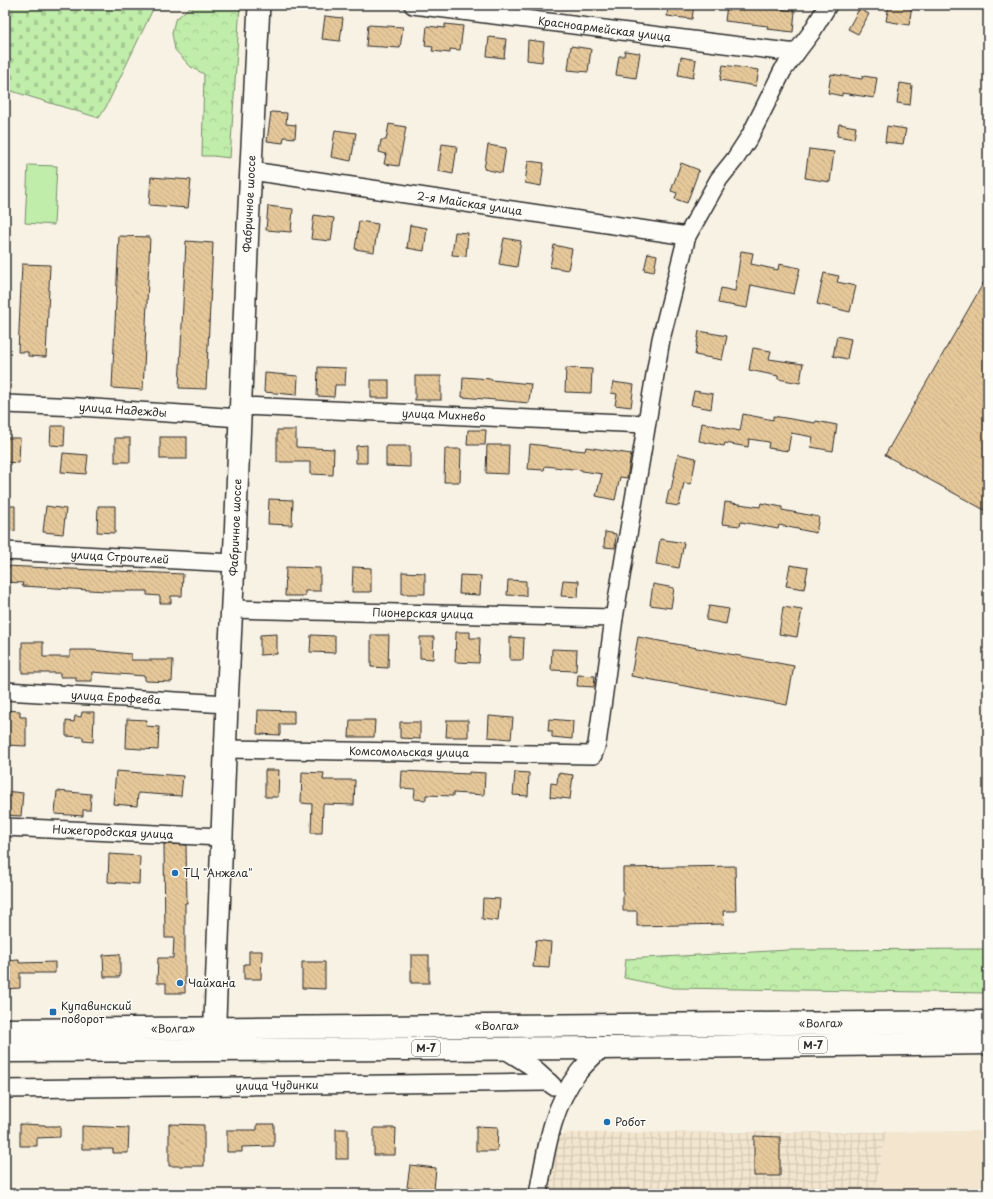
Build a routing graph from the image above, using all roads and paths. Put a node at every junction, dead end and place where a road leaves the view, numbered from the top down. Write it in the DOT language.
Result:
graph roads {
  1 [pos="259,5"];
  2 [pos="413,5"];
  3 [pos="828,5"];
  4 [pos="796,53"];
  5 [pos="252,171"];
  6 [pos="688,236"];
  7 [pos="5,404"];
  8 [pos="241,412"];
  9 [pos="646,424"];
  10 [pos="5,550"];
  11 [pos="234,563"];
  12 [pos="232,609"];
  13 [pos="614,618"];
  14 [pos="5,691"];
  15 [pos="227,704"];
  16 [pos="225,749"];
  17 [pos="5,827"];
  18 [pos="221,837"];
  19 [pos="988,1022"];
  20 [pos="214,1028"];
  21 [pos="5,1030"];
  22 [pos="988,1043"];
  23 [pos="502,1048"];
  24 [pos="602,1048"];
  25 [pos="214,1050"];
  26 [pos="5,1051"];
  27 [pos="549,1082"];
  28 [pos="5,1089"];
  29 [pos="562,1099"];
  30 [pos="538,1194"];
  1 -- 5 [label="main road, Фабричное шоссе"];
  2 -- 4 [label="street, Красноармейская улица"];
  3 -- 4 [label="street"];
  4 -- 6 [label="street"];
  5 -- 6 [label="street, 2-я Майская улица"];
  5 -- 8 [label="main road, Фабричное шоссе"];
  6 -- 9 [label="street"];
  7 -- 8 [label="street, улица Надежды"];
  8 -- 9 [label="street, улица Михнево"];
  8 -- 11 [label="main road, Фабричное шоссе"];
  9 -- 13 [label="street"];
  10 -- 11 [label="street, улица Строителей"];
  11 -- 12 [label="main road, Фабричное шоссе"];
  12 -- 13 [label="street, Пионерская улица"];
  12 -- 15 [label="main road, Фабричное шоссе"];
  13 -- 16 [label="street, Комсомольская улица"];
  14 -- 15 [label="street, улица Ерофеева"];
  15 -- 16 [label="main road, Фабричное шоссе"];
  16 -- 18 [label="main road, Фабричное шоссе"];
  17 -- 18 [label="street, Нижегородская улица"];
  18 -- 20 [label="main road, Фабричное шоссе"];
  19 -- 20 [label="highway, «Волга» / М-7"];
  20 -- 21 [label="highway, «Волга» / М-7"];
  20 -- 25 [label="main road, Фабричное шоссе"];
  22 -- 24 [label="highway, «Волга» / М-7"];
  23 -- 24 [label="highway, «Волга» / М-7"];
  23 -- 25 [label="highway, «Волга» / М-7"];
  23 -- 27 [label="street"];
  24 -- 29 [label="street"];
  25 -- 26 [label="highway, «Волга» / М-7"];
  27 -- 28 [label="street, улица Чудинки"];
  27 -- 29 [label="street"];
  29 -- 30 [label="street"];
}
